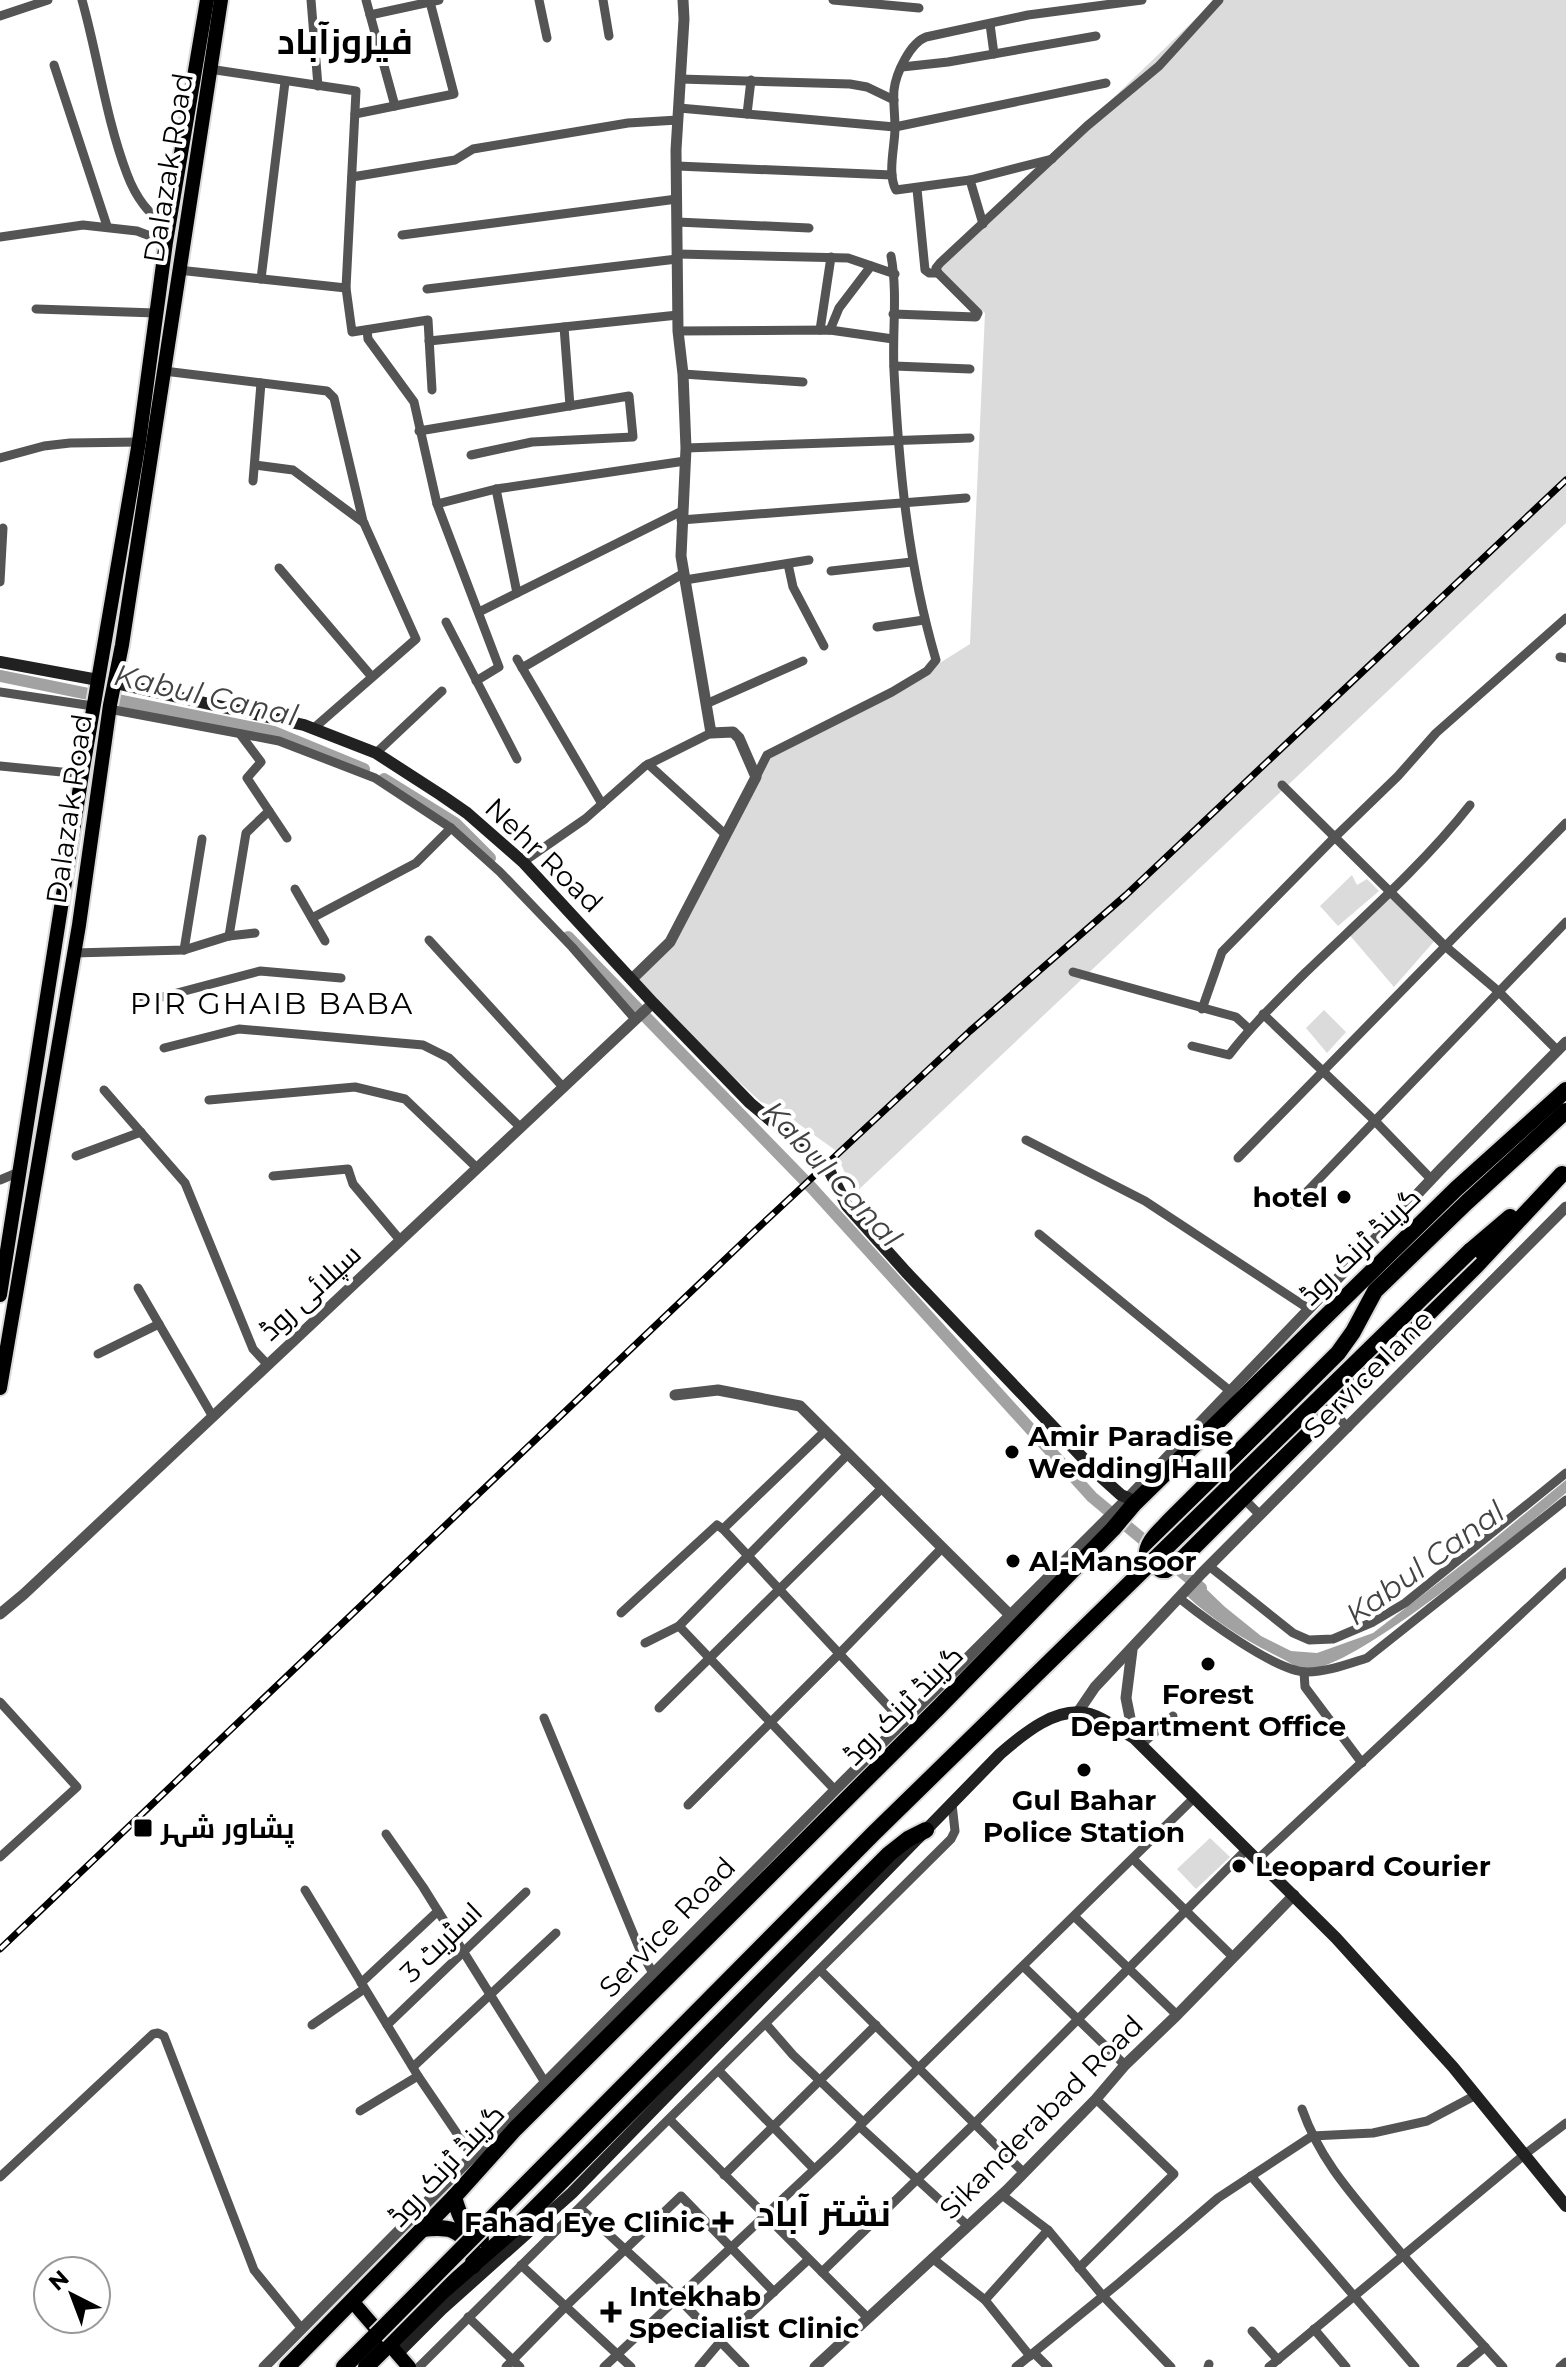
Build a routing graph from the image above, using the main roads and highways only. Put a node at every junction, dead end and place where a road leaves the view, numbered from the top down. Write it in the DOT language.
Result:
graph roads {
  1 [pos="207,0"];
  2 [pos="221,0"];
  3 [pos="0,662"];
  4 [pos="97,683"];
  5 [pos="114,685"];
  6 [pos="1566,1090"];
  7 [pos="1566,1111"];
  8 [pos="1564,1172"];
  9 [pos="19,1174"];
  10 [pos="36,1179"];
  11 [pos="0,1295"];
  12 [pos="0,1388"];
  13 [pos="1127,1502"];
  14 [pos="926,1830"];
  15 [pos="454,2197"];
  16 [pos="1566,2206"];
  17 [pos="422,2229"];
  18 [pos="501,2241"];
  19 [pos="473,2266"];
  20 [pos="352,2301"];
  21 [pos="393,2350"];
  22 [pos="287,2367"];
  23 [pos="344,2367"];
  24 [pos="366,2367"];
  25 [pos="409,2367"];
  1 -- 4 [label="main road, Dalazak Road"];
  2 -- 5 [label="main road, Dalazak Road"];
  3 -- 4 [label="main road"];
  4 -- 9 [label="main road, Dalazak Road"];
  5 -- 10 [label="main road, Dalazak Road"];
  5 -- 13 [label="main road, Nehr Road"];
  6 -- 13 [label="highway, گرینڈ ٹرنک روڈ"];
  7 -- 8 [label="highway"];
  8 -- 23 [label="highway, bridge"];
  9 -- 10 [label="main road"];
  9 -- 11 [label="main road, Dalazak Road"];
  10 -- 12 [label="main road, Dalazak Road"];
  13 -- 15 [label="highway, گرینڈ ٹرنک روڈ"];
  14 -- 16 [label="main road"];
  14 -- 18 [label="highway"];
  14 -- 21 [label="main road"];
  15 -- 17 [label="highway, گرینڈ ٹرنک روڈ"];
  15 -- 18 [label="highway"];
  17 -- 19 [label="highway"];
  17 -- 20 [label="highway, گرینڈ ٹرنک روڈ"];
  18 -- 19 [label="highway"];
  19 -- 21 [label="highway"];
  20 -- 21 [label="main road"];
  20 -- 22 [label="highway, گرینڈ ٹرنک روڈ"];
  21 -- 24 [label="highway"];
  21 -- 25 [label="main road"];
}
